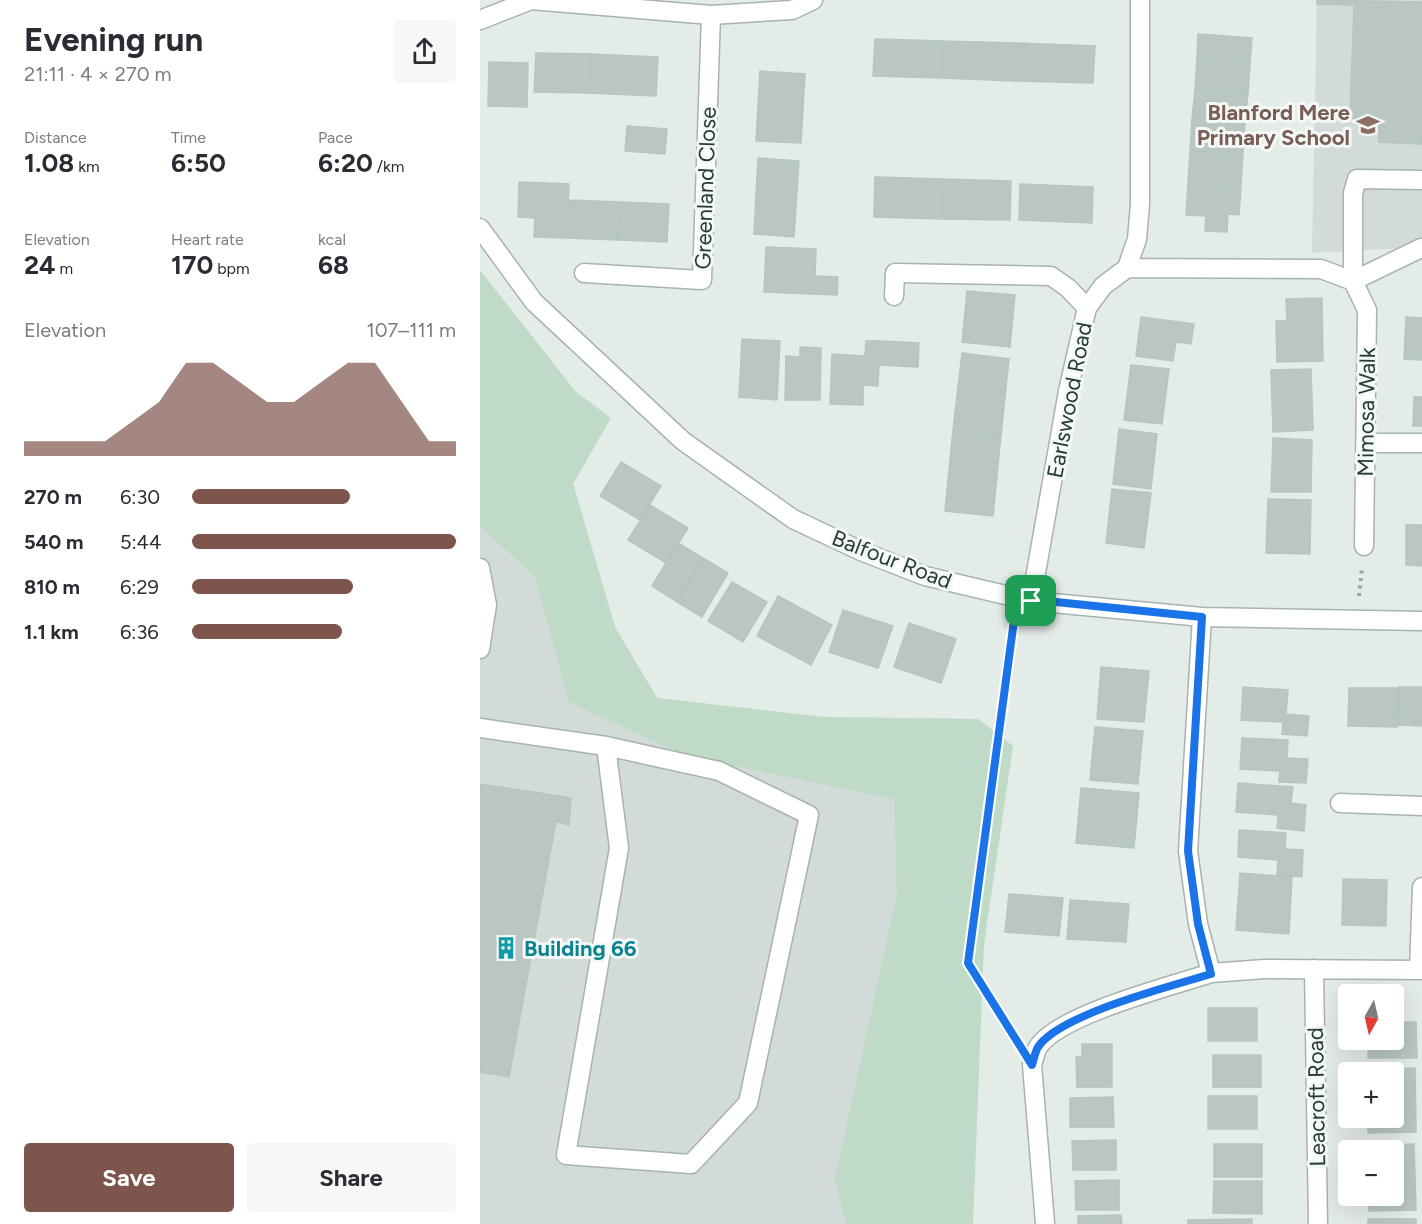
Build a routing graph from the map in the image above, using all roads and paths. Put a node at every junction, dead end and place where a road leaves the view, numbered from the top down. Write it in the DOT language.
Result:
graph roads {
  1 [pos="531,0"];
  2 [pos="813,0"];
  3 [pos="1140,0"];
  4 [pos="711,15"];
  5 [pos="480,20"];
  6 [pos="1422,180"];
  7 [pos="480,228"];
  8 [pos="1422,248"];
  9 [pos="1127,268"];
  10 [pos="584,273"];
  11 [pos="1353,281"];
  12 [pos="894,296"];
  13 [pos="1087,308"];
  14 [pos="1366,443"];
  15 [pos="1422,443"];
  16 [pos="1364,546"];
  17 [pos="480,568"];
  18 [pos="1024,600"];
  19 [pos="1202,617"];
  20 [pos="1357,621"];
  21 [pos="1422,621"];
  22 [pos="480,650"];
  23 [pos="480,728"];
  24 [pos="606,746"];
  25 [pos="1340,803"];
  26 [pos="1422,806"];
  27 [pos="1422,887"];
  28 [pos="1314,969"];
  29 [pos="1420,970"];
  30 [pos="1211,974"];
  31 [pos="1032,1065"];
  32 [pos="1045,1223"];
  33 [pos="1318,1224"];
  1 -- 4 [label="street"];
  1 -- 5 [label="street"];
  2 -- 4 [label="street"];
  3 -- 9 [label="street"];
  4 -- 10 [label="street, Greenland Close"];
  6 -- 11 [label="street"];
  7 -- 18 [label="street, Balfour Road"];
  8 -- 11 [label="street"];
  9 -- 11 [label="street"];
  9 -- 13 [label="street, Earlswood Road"];
  11 -- 14 [label="street, Mimosa Walk"];
  12 -- 13 [label="street"];
  13 -- 18 [label="street, Earlswood Road"];
  14 -- 15 [label="street"];
  14 -- 16 [label="street, Mimosa Walk"];
  16 -- 20 [label="path"];
  17 -- 22 [label="street"];
  18 -- 19 [label="street, Balfour Road"];
  18 -- 31 [label="path"];
  19 -- 20 [label="street, Balfour Road"];
  19 -- 30 [label="street"];
  20 -- 21 [label="street, Balfour Road"];
  23 -- 24 [label="street"];
  24 -- 24 [label="street"];
  25 -- 26 [label="street"];
  27 -- 29 [label="street"];
  28 -- 29 [label="street"];
  28 -- 30 [label="street"];
  28 -- 33 [label="street, Leacroft Road"];
  30 -- 31 [label="street"];
  31 -- 32 [label="street"];
}
